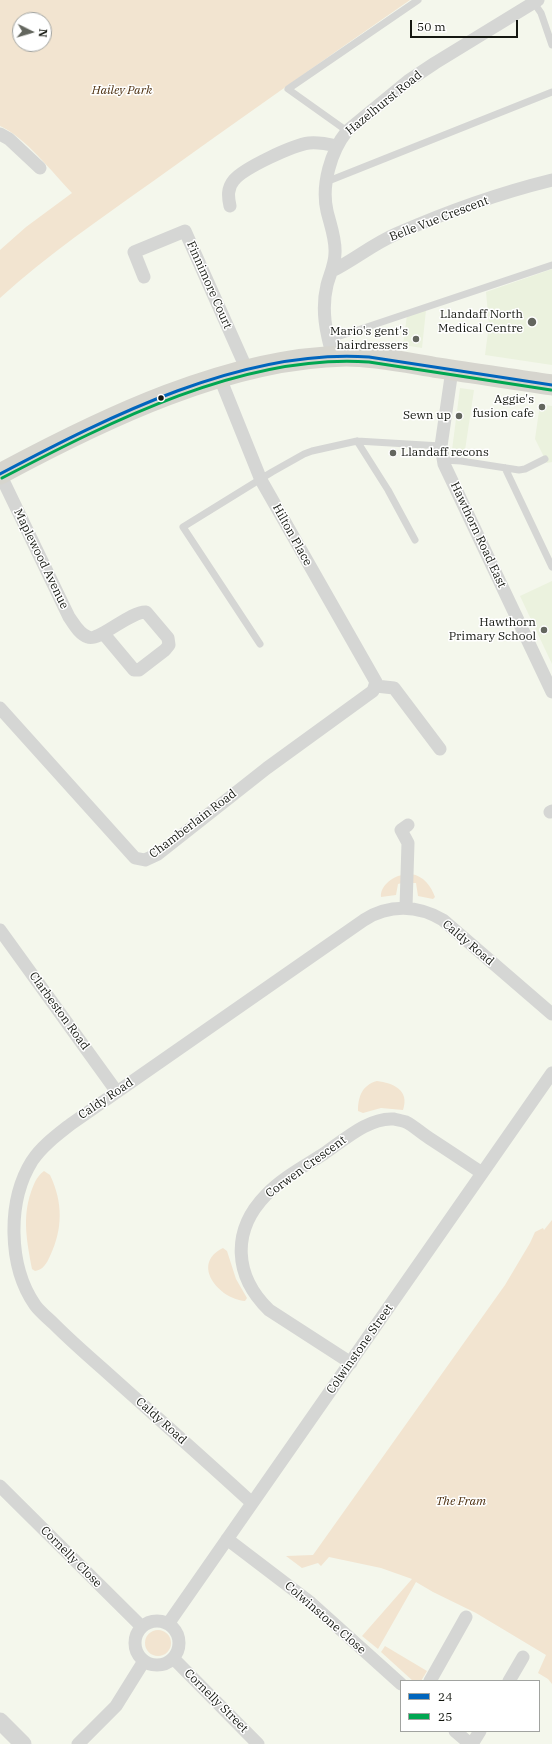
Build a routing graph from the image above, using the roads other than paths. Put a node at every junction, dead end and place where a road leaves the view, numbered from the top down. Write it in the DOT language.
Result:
graph roads {
  1 [pos="418,0"];
  2 [pos="535,1"];
  3 [pos="552,46"];
  4 [pos="552,92"];
  5 [pos="347,130"];
  6 [pos="0,134"];
  7 [pos="337,146"];
  8 [pos="40,168"];
  9 [pos="552,180"];
  10 [pos="326,182"];
  11 [pos="230,206"];
  12 [pos="552,265"];
  13 [pos="332,271"];
  14 [pos="144,277"];
  15 [pos="330,348"];
  16 [pos="247,370"];
  17 [pos="452,370"];
  18 [pos="220,378"];
  19 [pos="552,385"];
  20 [pos="357,441"];
  21 [pos="442,446"];
  22 [pos="545,459"];
  23 [pos="443,460"];
  24 [pos="505,468"];
  25 [pos="0,474"];
  26 [pos="261,480"];
  27 [pos="415,540"];
  28 [pos="552,567"];
  29 [pos="103,633"];
  30 [pos="260,644"];
  31 [pos="375,689"];
  32 [pos="552,692"];
  33 [pos="0,708"];
  34 [pos="440,749"];
  35 [pos="408,825"];
  36 [pos="406,908"];
  37 [pos="0,930"];
  38 [pos="552,1014"];
  39 [pos="552,1073"];
  40 [pos="117,1092"];
  41 [pos="482,1173"];
  42 [pos="351,1362"];
  43 [pos="0,1486"];
  44 [pos="252,1503"];
  45 [pos="227,1539"];
  46 [pos="466,1617"];
  47 [pos="168,1624"];
  48 [pos="142,1628"];
  49 [pos="523,1657"];
  50 [pos="173,1658"];
  51 [pos="144,1660"];
  52 [pos="431,1680"];
  53 [pos="510,1680"];
  54 [pos="400,1683"];
  55 [pos="0,1721"];
  56 [pos="456,1732"];
  57 [pos="479,1732"];
  58 [pos="15,1741"];
  59 [pos="78,1744"];
  60 [pos="258,1744"];
  61 [pos="471,1744"];
  1 -- 5 [label="lane"];
  2 -- 3 [label="lane"];
  2 -- 5 [label="street, Hazelhurst Road"];
  4 -- 10 [label="lane"];
  5 -- 7 [label="street, Hazelhurst Road"];
  6 -- 8 [label="street"];
  7 -- 10 [label="street, Hazelhurst Road"];
  7 -- 11 [label="street"];
  9 -- 13 [label="street, Belle Vue Crescent"];
  10 -- 13 [label="street, Hazelhurst Road"];
  12 -- 15 [label="lane"];
  13 -- 15 [label="street, Hazelhurst Road"];
  14 -- 16 [label="street, Finnimore Court"];
  15 -- 16 [label="main road"];
  15 -- 17 [label="main road"];
  16 -- 18 [label="main road"];
  17 -- 19 [label="main road"];
  17 -- 21 [label="street, Hawthorn Road East"];
  18 -- 25 [label="main road"];
  18 -- 26 [label="street, Hilton Place"];
  20 -- 21 [label="lane"];
  20 -- 26 [label="lane"];
  20 -- 27 [label="lane"];
  21 -- 23 [label="street, Hawthorn Road East"];
  22 -- 24 [label="lane"];
  23 -- 24 [label="lane"];
  23 -- 32 [label="street, Hawthorn Road East"];
  24 -- 28 [label="lane"];
  25 -- 29 [label="street, Maplewood Avenue"];
  26 -- 30 [label="lane"];
  26 -- 31 [label="street, Hilton Place"];
  29 -- 29 [label="street"];
  31 -- 33 [label="street, Chamberlain Road"];
  31 -- 34 [label="street"];
  35 -- 36 [label="street"];
  36 -- 38 [label="street, Caldy Road"];
  36 -- 40 [label="street, Caldy Road"];
  37 -- 40 [label="street, Clarbeston Road"];
  39 -- 41 [label="street, Colwinstone Street"];
  40 -- 44 [label="street, Caldy Road"];
  41 -- 42 [label="street, Colwinstone Street"];
  41 -- 42 [label="street, Corwen Crescent"];
  42 -- 44 [label="street, Colwinstone Street"];
  43 -- 48 [label="street, Cornelly Close"];
  44 -- 45 [label="street, Colwinstone Street"];
  45 -- 47 [label="street, Colwinstone Street"];
  45 -- 54 [label="street, Colwinstone Close"];
  46 -- 52 [label="street"];
  47 -- 48 [label="street"];
  47 -- 50 [label="street"];
  48 -- 51 [label="street"];
  49 -- 53 [label="street"];
  50 -- 51 [label="street"];
  50 -- 60 [label="street, Cornelly Street"];
  51 -- 59 [label="street"];
  55 -- 58 [label="street"];
  56 -- 61 [label="street"];
  57 -- 61 [label="street"];
}
